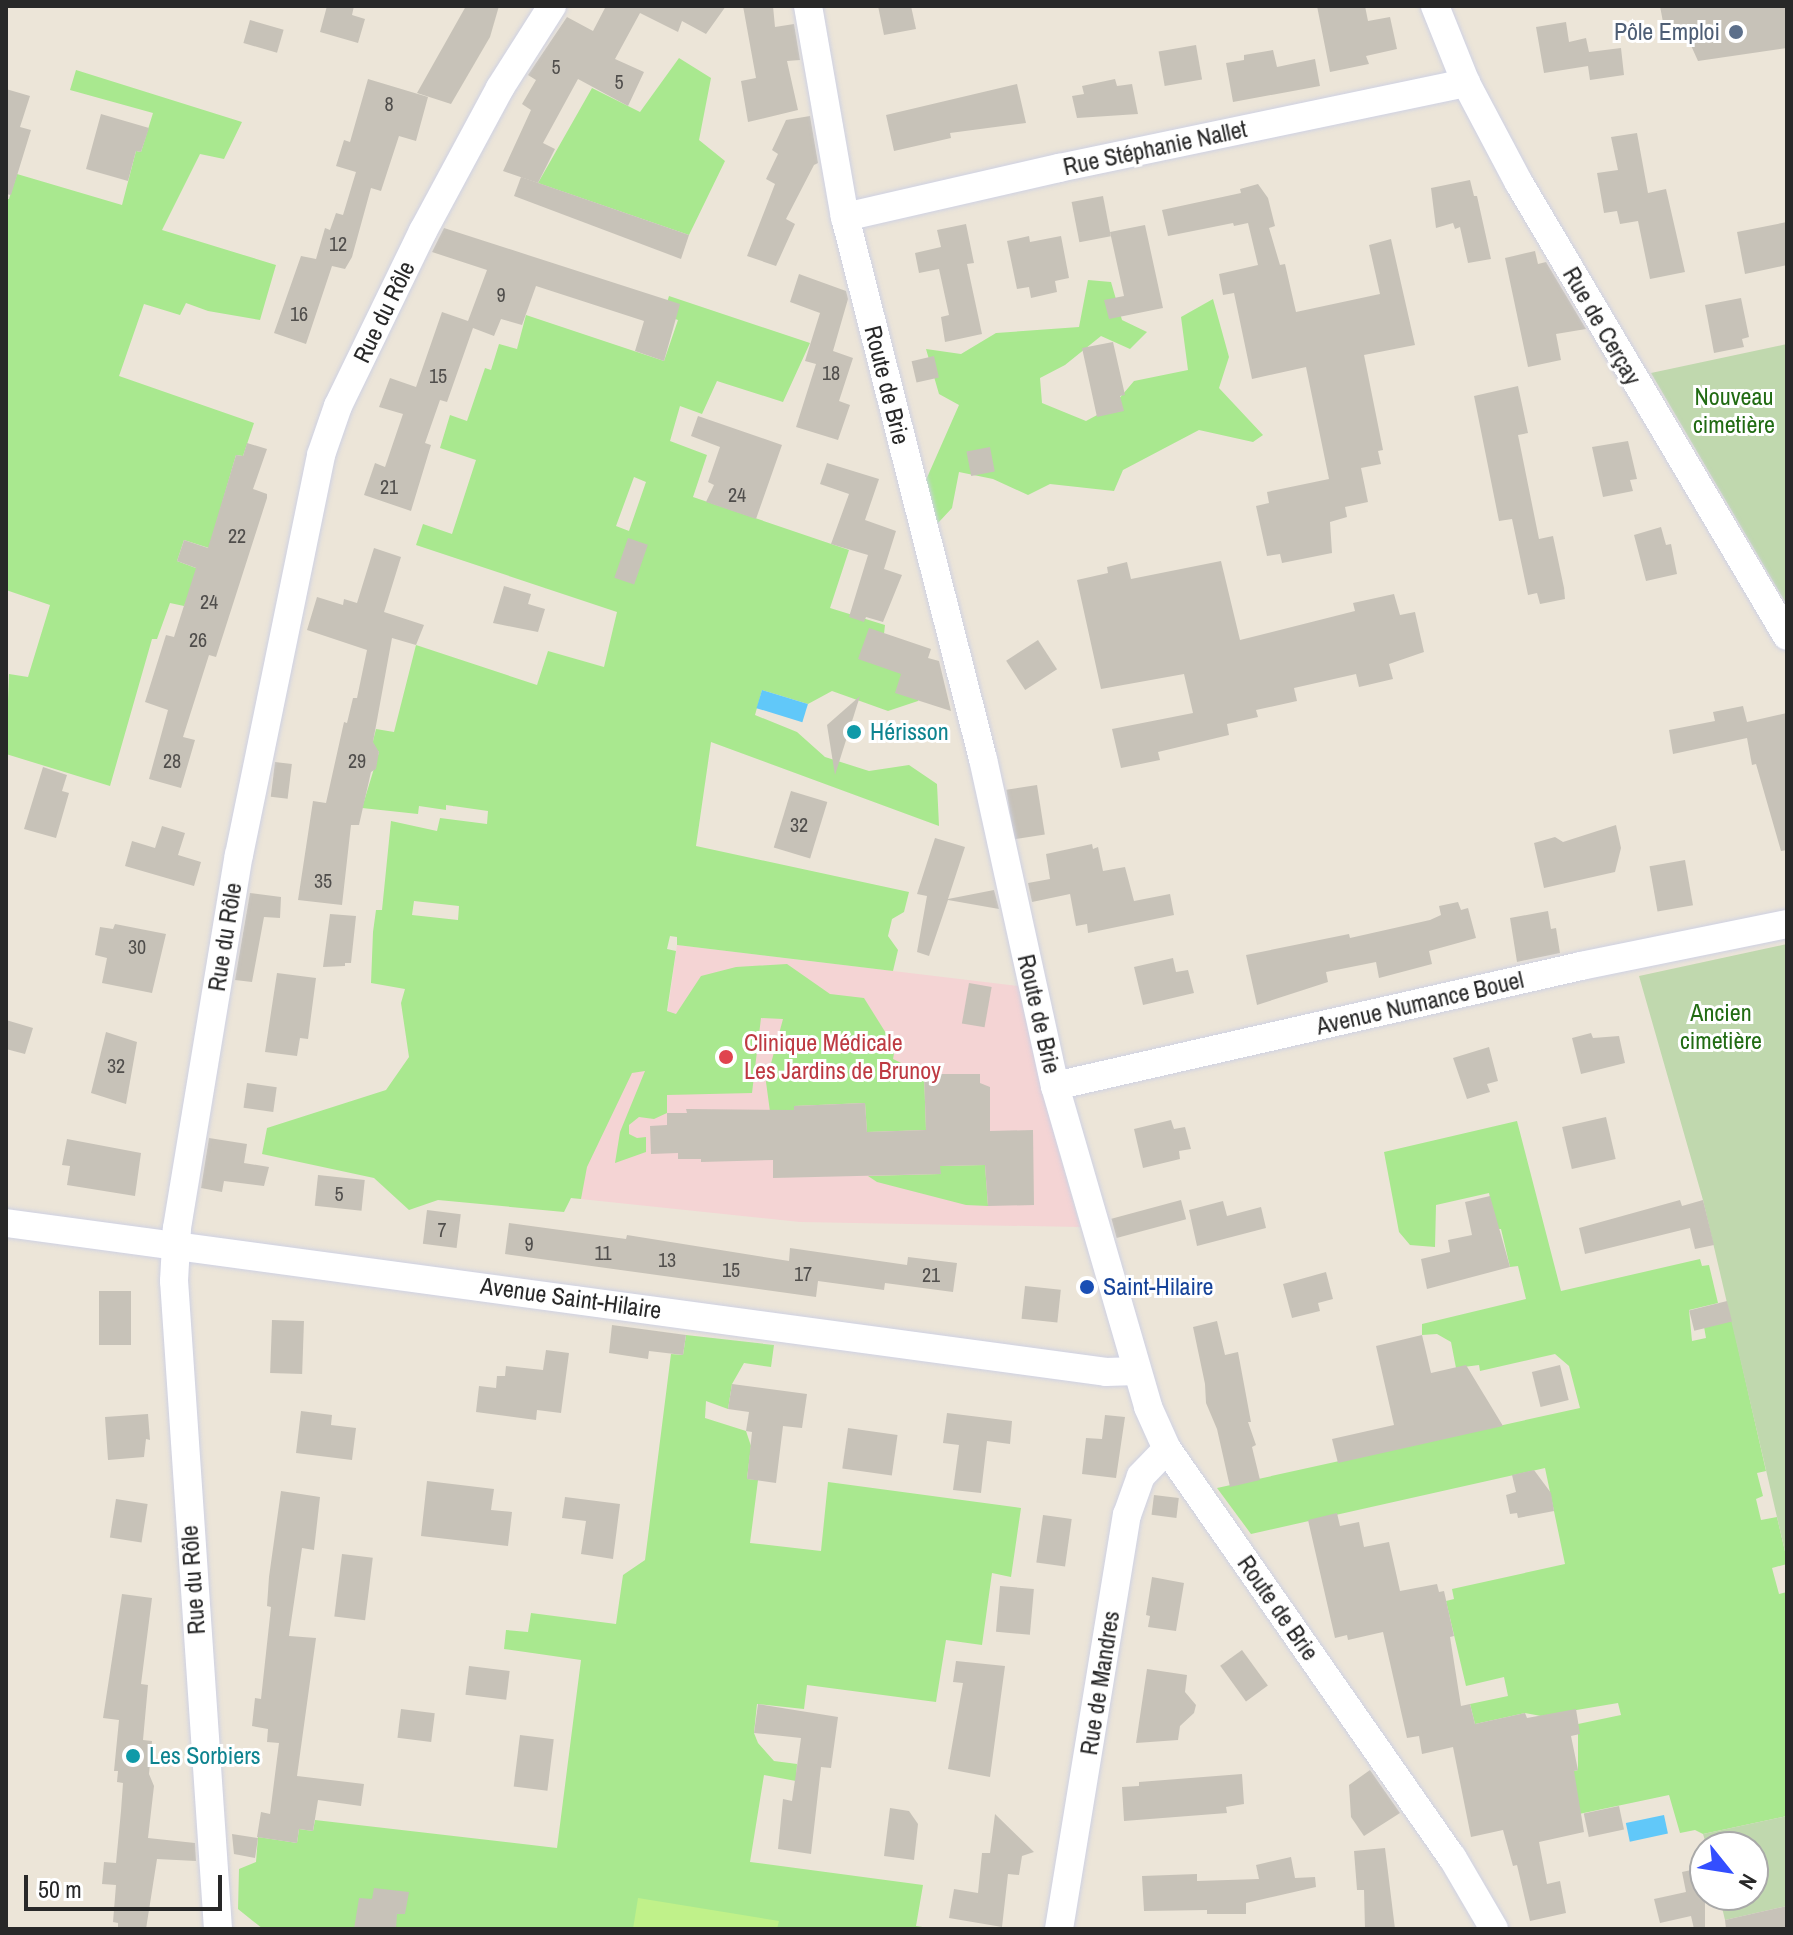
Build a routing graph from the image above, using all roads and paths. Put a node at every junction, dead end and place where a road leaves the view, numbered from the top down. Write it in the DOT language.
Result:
graph roads {
  1 [pos="552,6"];
  2 [pos="808,6"];
  3 [pos="1435,6"];
  4 [pos="1466,83"];
  5 [pos="845,217"];
  6 [pos="1787,636"];
  7 [pos="1787,924"];
  8 [pos="1055,1086"];
  9 [pos="6,1223"];
  10 [pos="175,1246"];
  11 [pos="1137,1371"];
  12 [pos="1167,1449"];
  13 [pos="218,1929"];
  14 [pos="1059,1929"];
  15 [pos="1494,1929"];
  1 -- 10 [label="street, Rue du Rôle"];
  2 -- 5 [label="street, Route de Brie"];
  3 -- 4 [label="street, Rue de Cerçay"];
  4 -- 5 [label="street, Rue Stéphanie Nallet"];
  4 -- 6 [label="street, Rue de Cerçay"];
  5 -- 8 [label="street, Route de Brie"];
  7 -- 8 [label="street, Avenue Numance Bouel"];
  8 -- 11 [label="street, Route de Brie"];
  9 -- 10 [label="street, Avenue Saint-Hilaire"];
  10 -- 11 [label="street, Avenue Saint-Hilaire"];
  10 -- 13 [label="street, Rue du Rôle"];
  11 -- 12 [label="street, Route de Brie"];
  12 -- 14 [label="street, Rue de Mandres"];
  12 -- 15 [label="street, Route de Brie"];
}
